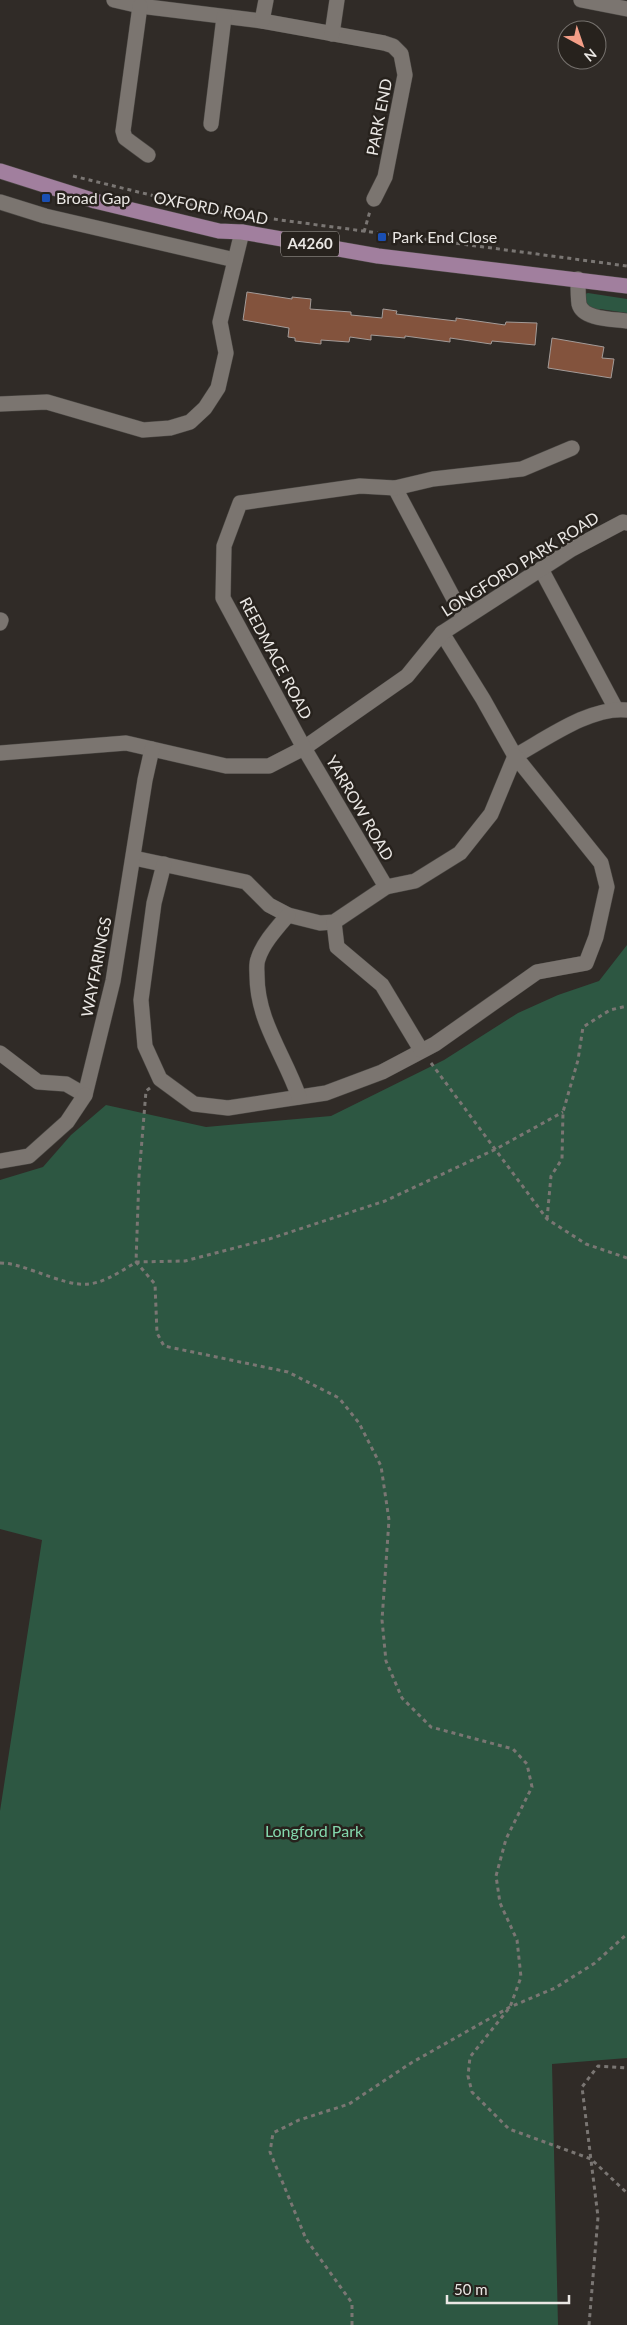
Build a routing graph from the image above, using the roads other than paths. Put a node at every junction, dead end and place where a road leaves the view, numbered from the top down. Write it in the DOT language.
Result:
graph roads {
  1 [pos="114,0"];
  2 [pos="266,0"];
  3 [pos="337,0"];
  4 [pos="581,0"];
  5 [pos="140,6"];
  6 [pos="627,9"];
  7 [pos="224,18"];
  8 [pos="262,21"];
  9 [pos="332,34"];
  10 [pos="211,124"];
  11 [pos="148,155"];
  12 [pos="0,171"];
  13 [pos="374,199"];
  14 [pos="0,202"];
  15 [pos="242,232"];
  16 [pos="235,260"];
  17 [pos="578,280"];
  18 [pos="627,286"];
  19 [pos="627,322"];
  20 [pos="0,404"];
  21 [pos="572,448"];
  22 [pos="395,488"];
  23 [pos="627,523"];
  24 [pos="540,569"];
  25 [pos="464,618"];
  26 [pos="442,632"];
  27 [pos="621,710"];
  28 [pos="304,748"];
  29 [pos="152,749"];
  30 [pos="0,753"];
  31 [pos="515,756"];
  32 [pos="134,858"];
  33 [pos="164,864"];
  34 [pos="386,886"];
  35 [pos="288,915"];
  36 [pos="334,922"];
  37 [pos="421,1050"];
  38 [pos="0,1053"];
  39 [pos="85,1095"];
  40 [pos="298,1097"];
  41 [pos="0,1161"];
  1 -- 5 [label="street, PARK END"];
  2 -- 8 [label="street"];
  3 -- 9 [label="street"];
  4 -- 6 [label="street"];
  5 -- 7 [label="street, PARK END"];
  5 -- 11 [label="street"];
  7 -- 8 [label="street, PARK END"];
  7 -- 10 [label="street"];
  8 -- 9 [label="street, PARK END"];
  9 -- 13 [label="street, PARK END"];
  12 -- 15 [label="main road, OXFORD ROAD / A4260"];
  14 -- 16 [label="street"];
  15 -- 16 [label="street"];
  15 -- 17 [label="main road, OXFORD ROAD / A4260"];
  16 -- 20 [label="street"];
  17 -- 18 [label="main road, OXFORD ROAD / A4260"];
  17 -- 19 [label="street"];
  21 -- 22 [label="street"];
  22 -- 25 [label="street"];
  22 -- 28 [label="street, REEDMACE ROAD"];
  23 -- 24 [label="street, LONGFORD PARK ROAD"];
  24 -- 25 [label="street, LONGFORD PARK ROAD"];
  24 -- 27 [label="street"];
  25 -- 26 [label="street, LONGFORD PARK ROAD"];
  26 -- 28 [label="street, LONGFORD PARK ROAD"];
  26 -- 31 [label="street"];
  27 -- 31 [label="street"];
  28 -- 29 [label="street, LONGFORD PARK ROAD"];
  28 -- 34 [label="street, YARROW ROAD"];
  29 -- 30 [label="street, LONGFORD PARK ROAD"];
  29 -- 32 [label="street, WAYFARINGS"];
  31 -- 34 [label="street, YARROW ROAD"];
  31 -- 37 [label="street"];
  32 -- 33 [label="street"];
  32 -- 39 [label="street, WAYFARINGS"];
  33 -- 35 [label="street"];
  33 -- 40 [label="street"];
  34 -- 36 [label="street, YARROW ROAD"];
  35 -- 36 [label="street"];
  35 -- 40 [label="street"];
  36 -- 37 [label="street"];
  37 -- 40 [label="street"];
  38 -- 39 [label="street"];
  39 -- 41 [label="street, WAYFARINGS"];
}
